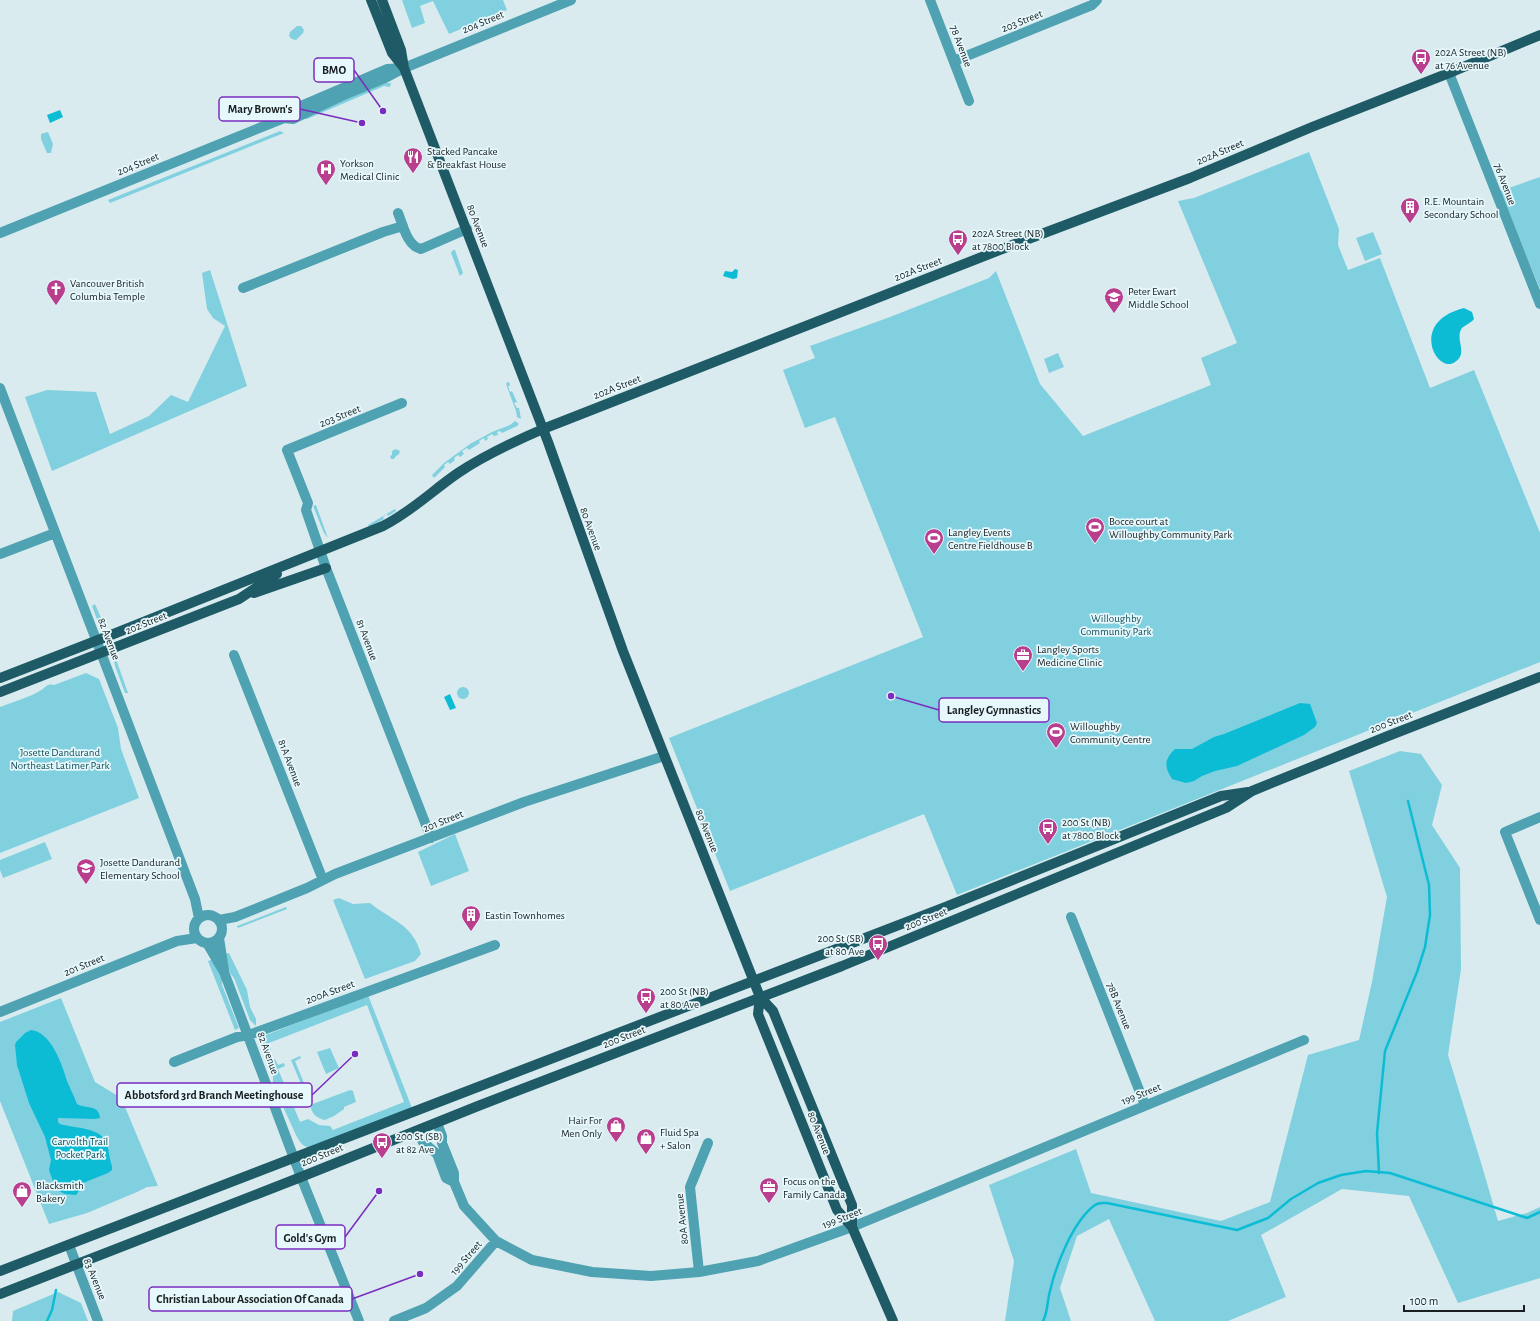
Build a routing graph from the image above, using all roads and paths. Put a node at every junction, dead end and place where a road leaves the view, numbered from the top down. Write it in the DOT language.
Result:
graph roads {
  1 [pos="371,0"];
  2 [pos="382,0"];
  3 [pos="571,0"];
  4 [pos="930,0"];
  5 [pos="1097,0"];
  6 [pos="1540,35"];
  7 [pos="954,61"];
  8 [pos="404,68"];
  9 [pos="1450,73"];
  10 [pos="969,101"];
  11 [pos="398,213"];
  12 [pos="403,226"];
  13 [pos="467,229"];
  14 [pos="0,233"];
  15 [pos="243,288"];
  16 [pos="1540,304"];
  17 [pos="0,388"];
  18 [pos="402,403"];
  19 [pos="543,429"];
  20 [pos="287,450"];
  21 [pos="55,533"];
  22 [pos="320,552"];
  23 [pos="0,554"];
  24 [pos="294,563"];
  25 [pos="326,568"];
  26 [pos="239,599"];
  27 [pos="96,641"];
  28 [pos="101,654"];
  29 [pos="234,655"];
  30 [pos="1540,677"];
  31 [pos="0,678"];
  32 [pos="0,692"];
  33 [pos="664,756"];
  34 [pos="1252,792"];
  35 [pos="1540,817"];
  36 [pos="431,838"];
  37 [pos="323,880"];
  38 [pos="203,916"];
  39 [pos="1071,917"];
  40 [pos="1540,920"];
  41 [pos="220,928"];
  42 [pos="196,934"];
  43 [pos="207,943"];
  44 [pos="495,945"];
  45 [pos="224,972"];
  46 [pos="754,980"];
  47 [pos="760,997"];
  48 [pos="0,1012"];
  49 [pos="249,1035"];
  50 [pos="1304,1040"];
  51 [pos="174,1062"];
  52 [pos="1146,1105"];
  53 [pos="437,1122"];
  54 [pos="417,1131"];
  55 [pos="708,1142"];
  56 [pos="294,1158"];
  57 [pos="301,1177"];
  58 [pos="454,1182"];
  59 [pos="852,1227"];
  60 [pos="496,1241"];
  61 [pos="69,1245"];
  62 [pos="76,1264"];
  63 [pos="0,1271"];
  64 [pos="699,1272"];
  65 [pos="0,1294"];
  66 [pos="98,1321"];
  67 [pos="359,1321"];
  68 [pos="394,1321"];
  69 [pos="893,1321"];
  1 -- 8 [label="main road, 80 Avenue"];
  2 -- 8 [label="main road, 80 Avenue"];
  3 -- 8 [label="street, 204 Street"];
  4 -- 7 [label="street, 78 Avenue"];
  5 -- 7 [label="street, 203 Street"];
  6 -- 9 [label="main road, 202A Street"];
  7 -- 10 [label="street, 78 Avenue"];
  8 -- 13 [label="main road, 80 Avenue"];
  8 -- 14 [label="street, 204 Street"];
  9 -- 16 [label="street, 76 Avenue"];
  9 -- 19 [label="main road, 202A Street"];
  11 -- 12 [label="street"];
  12 -- 13 [label="street"];
  12 -- 15 [label="street"];
  13 -- 19 [label="main road, 80 Avenue"];
  17 -- 21 [label="street, 82 Avenue"];
  18 -- 20 [label="street, 203 Street"];
  19 -- 22 [label="main road, 202A Street"];
  19 -- 33 [label="main road, 80 Avenue"];
  20 -- 22 [label="street, 81 Avenue"];
  21 -- 23 [label="street"];
  21 -- 27 [label="street, 82 Avenue"];
  22 -- 24 [label="main road, 202 Street"];
  22 -- 25 [label="street, 81 Avenue"];
  24 -- 26 [label="main road, 202 Street"];
  24 -- 27 [label="main road, 202 Street"];
  25 -- 26 [label="main road"];
  25 -- 36 [label="street, 81 Avenue"];
  26 -- 28 [label="main road, 202 Street"];
  27 -- 28 [label="street, 82 Avenue"];
  27 -- 31 [label="main road, 202 Street"];
  28 -- 32 [label="main road, 202 Street"];
  28 -- 38 [label="street, 82 Avenue"];
  29 -- 37 [label="street, 81A Avenue"];
  30 -- 34 [label="main road, 200 Street"];
  33 -- 36 [label="street, 201 Street"];
  33 -- 46 [label="main road, 80 Avenue"];
  34 -- 46 [label="main road, 200 Street"];
  34 -- 47 [label="main road, 200 Street"];
  35 -- 40 [label="street"];
  36 -- 37 [label="street, 201 Street"];
  37 -- 41 [label="street, 201 Street"];
  38 -- 41 [label="street"];
  38 -- 42 [label="street"];
  39 -- 52 [label="street, 78B Avenue"];
  41 -- 43 [label="street"];
  41 -- 45 [label="street, 82 Avenue"];
  42 -- 43 [label="street"];
  42 -- 48 [label="street, 201 Street"];
  43 -- 45 [label="street, 82 Avenue"];
  44 -- 49 [label="street, 200A Street"];
  45 -- 49 [label="street, 82 Avenue"];
  46 -- 47 [label="main road, 80 Avenue"];
  46 -- 56 [label="main road, 200 Street"];
  47 -- 53 [label="main road, 200 Street"];
  47 -- 59 [label="main road, 80 Avenue"];
  47 -- 59 [label="main road, 80 Avenue"];
  49 -- 51 [label="street, 200A Street"];
  49 -- 56 [label="street, 82 Avenue"];
  50 -- 52 [label="street, 199 Street"];
  52 -- 59 [label="street, 199 Street"];
  53 -- 54 [label="main road, 200 Street"];
  53 -- 58 [label="street"];
  54 -- 57 [label="main road, 200 Street"];
  54 -- 58 [label="street"];
  55 -- 64 [label="street, 80A Avenue"];
  56 -- 57 [label="street, 82 Avenue"];
  56 -- 61 [label="main road, 200 Street"];
  57 -- 62 [label="main road, 200 Street"];
  57 -- 67 [label="street, 82 Avenue"];
  58 -- 60 [label="street"];
  59 -- 64 [label="street, 199 Street"];
  59 -- 69 [label="main road, 80 Avenue"];
  60 -- 64 [label="street, 199 Street"];
  60 -- 68 [label="street, 199 Street"];
  61 -- 62 [label="street, 83 Avenue"];
  61 -- 63 [label="main road, 200 Street"];
  62 -- 65 [label="main road, 200 Street"];
  62 -- 66 [label="street, 83 Avenue"];
}
